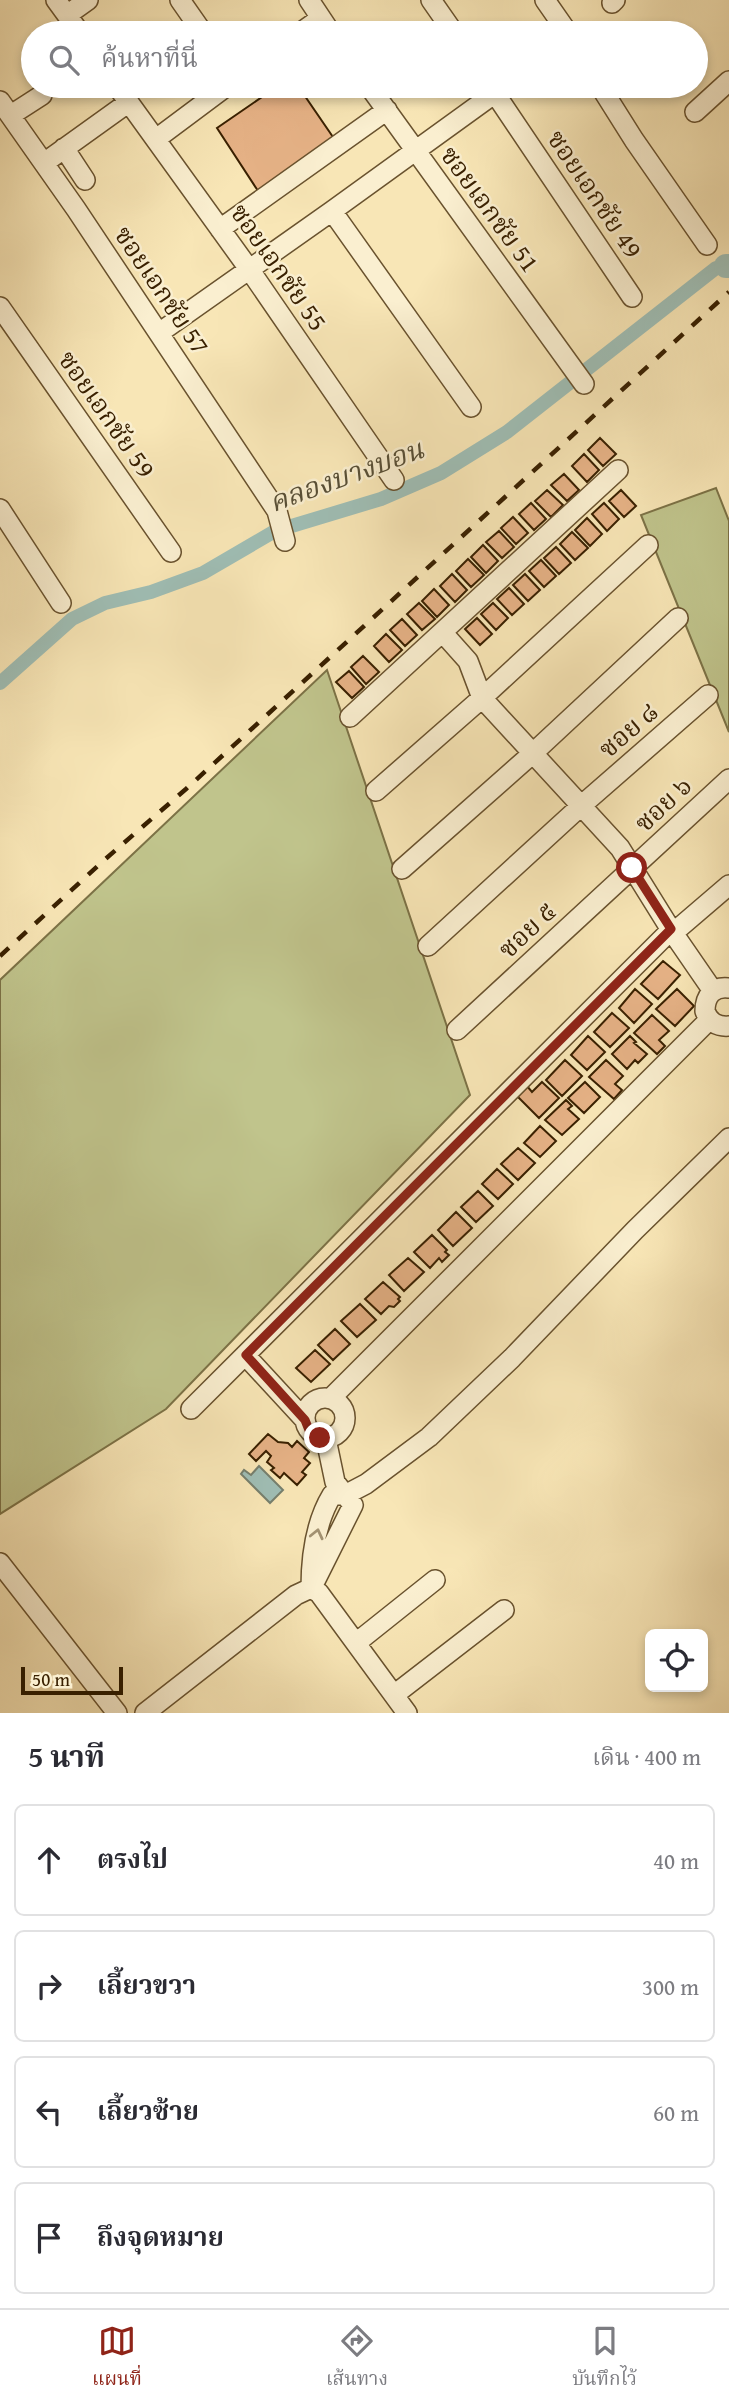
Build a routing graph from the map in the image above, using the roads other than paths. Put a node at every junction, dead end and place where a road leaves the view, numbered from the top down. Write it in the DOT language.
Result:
graph roads {
  1 [pos="88,0"];
  2 [pos="180,0"];
  3 [pos="309,0"];
  4 [pos="431,0"];
  5 [pos="545,0"];
  6 [pos="61,8"];
  7 [pos="195,21"];
  8 [pos="323,21"];
  9 [pos="446,21"];
  10 [pos="560,21"];
  11 [pos="729,80"];
  12 [pos="33,98"];
  13 [pos="119,98"];
  14 [pos="126,98"];
  15 [pos="211,98"];
  16 [pos="378,98"];
  17 [pos="484,98"];
  18 [pos="503,98"];
  19 [pos="608,98"];
  20 [pos="5,108"];
  21 [pos="387,110"];
  22 [pos="695,112"];
  23 [pos="156,139"];
  24 [pos="64,148"];
  25 [pos="415,150"];
  26 [pos="44,163"];
  27 [pos="85,180"];
  28 [pos="332,211"];
  29 [pos="220,229"];
  30 [pos="707,245"];
  31 [pos="249,269"];
  32 [pos="632,297"];
  33 [pos="0,307"];
  34 [pos="159,332"];
  35 [pos="584,384"];
  36 [pos="471,407"];
  37 [pos="618,470"];
  38 [pos="394,480"];
  39 [pos="0,509"];
  40 [pos="285,541"];
  41 [pos="648,545"];
  42 [pos="171,552"];
  43 [pos="61,604"];
  44 [pos="678,618"];
  45 [pos="443,633"];
  46 [pos="708,695"];
  47 [pos="482,698"];
  48 [pos="350,717"];
  49 [pos="532,754"];
  50 [pos="729,779"];
  51 [pos="376,791"];
  52 [pos="582,805"];
  53 [pos="632,868"];
  54 [pos="402,869"];
  55 [pos="729,884"];
  56 [pos="672,931"];
  57 [pos="428,946"];
  58 [pos="721,989"];
  59 [pos="709,1020"];
  60 [pos="729,1026"];
  61 [pos="457,1030"];
  62 [pos="729,1138"];
  63 [pos="246,1355"];
  64 [pos="331,1398"];
  65 [pos="191,1409"];
  66 [pos="305,1420"];
  67 [pos="331,1436"];
  68 [pos="345,1495"];
  69 [pos="0,1563"];
  70 [pos="435,1580"];
  71 [pos="311,1588"];
  72 [pos="504,1610"];
  73 [pos="356,1643"];
  74 [pos="394,1695"];
  75 [pos="117,1713"];
  76 [pos="145,1713"];
  77 [pos="407,1713"];
  1 -- 6 [label="street"];
  2 -- 7 [label="street"];
  3 -- 8 [label="street"];
  4 -- 9 [label="street"];
  5 -- 10 [label="street"];
  11 -- 22 [label="street"];
  12 -- 20 [label="street"];
  13 -- 24 [label="street"];
  14 -- 23 [label="street, ซอยเอกชัย 55"];
  15 -- 23 [label="street"];
  16 -- 21 [label="street, ซอยเอกชัย 51"];
  17 -- 25 [label="street"];
  18 -- 32 [label="street, ซอยเอกชัย 49"];
  19 -- 30 [label="street"];
  20 -- 26 [label="street, ซอยเอกชัย 57"];
  21 -- 25 [label="street, ซอยเอกชัย 51"];
  21 -- 29 [label="street"];
  23 -- 29 [label="street, ซอยเอกชัย 55"];
  24 -- 26 [label="street"];
  24 -- 27 [label="street"];
  25 -- 28 [label="street"];
  25 -- 35 [label="street, ซอยเอกชัย 51"];
  26 -- 34 [label="street, ซอยเอกชัย 57"];
  28 -- 31 [label="street"];
  28 -- 36 [label="street"];
  29 -- 31 [label="street, ซอยเอกชัย 55"];
  31 -- 34 [label="street"];
  31 -- 38 [label="street, ซอยเอกชัย 55"];
  33 -- 42 [label="street, ซอยเอกชัย 59"];
  34 -- 40 [label="street, ซอยเอกชัย 57"];
  37 -- 45 [label="street"];
  39 -- 43 [label="street"];
  41 -- 47 [label="street"];
  44 -- 49 [label="street"];
  45 -- 47 [label="street"];
  45 -- 48 [label="street"];
  46 -- 52 [label="street, ซอย ๘"];
  47 -- 49 [label="street"];
  47 -- 51 [label="street"];
  49 -- 52 [label="street"];
  49 -- 54 [label="street"];
  50 -- 53 [label="street, ซอย ๖"];
  52 -- 53 [label="street"];
  52 -- 57 [label="street, ซอย ๘"];
  53 -- 56 [label="street"];
  53 -- 61 [label="street, ซอย ๕"];
  55 -- 56 [label="street"];
  56 -- 58 [label="street"];
  56 -- 63 [label="street"];
  58 -- 59 [label="street"];
  59 -- 60 [label="street"];
  59 -- 64 [label="street"];
  62 -- 68 [label="street"];
  63 -- 65 [label="street"];
  63 -- 66 [label="street"];
  64 -- 66 [label="street"];
  64 -- 67 [label="street"];
  66 -- 67 [label="street"];
  67 -- 68 [label="street"];
  68 -- 71 [label="street"];
  69 -- 75 [label="street"];
  70 -- 73 [label="street"];
  71 -- 73 [label="street"];
  71 -- 76 [label="street"];
  72 -- 74 [label="street"];
  73 -- 74 [label="street"];
  74 -- 77 [label="street"];
}
